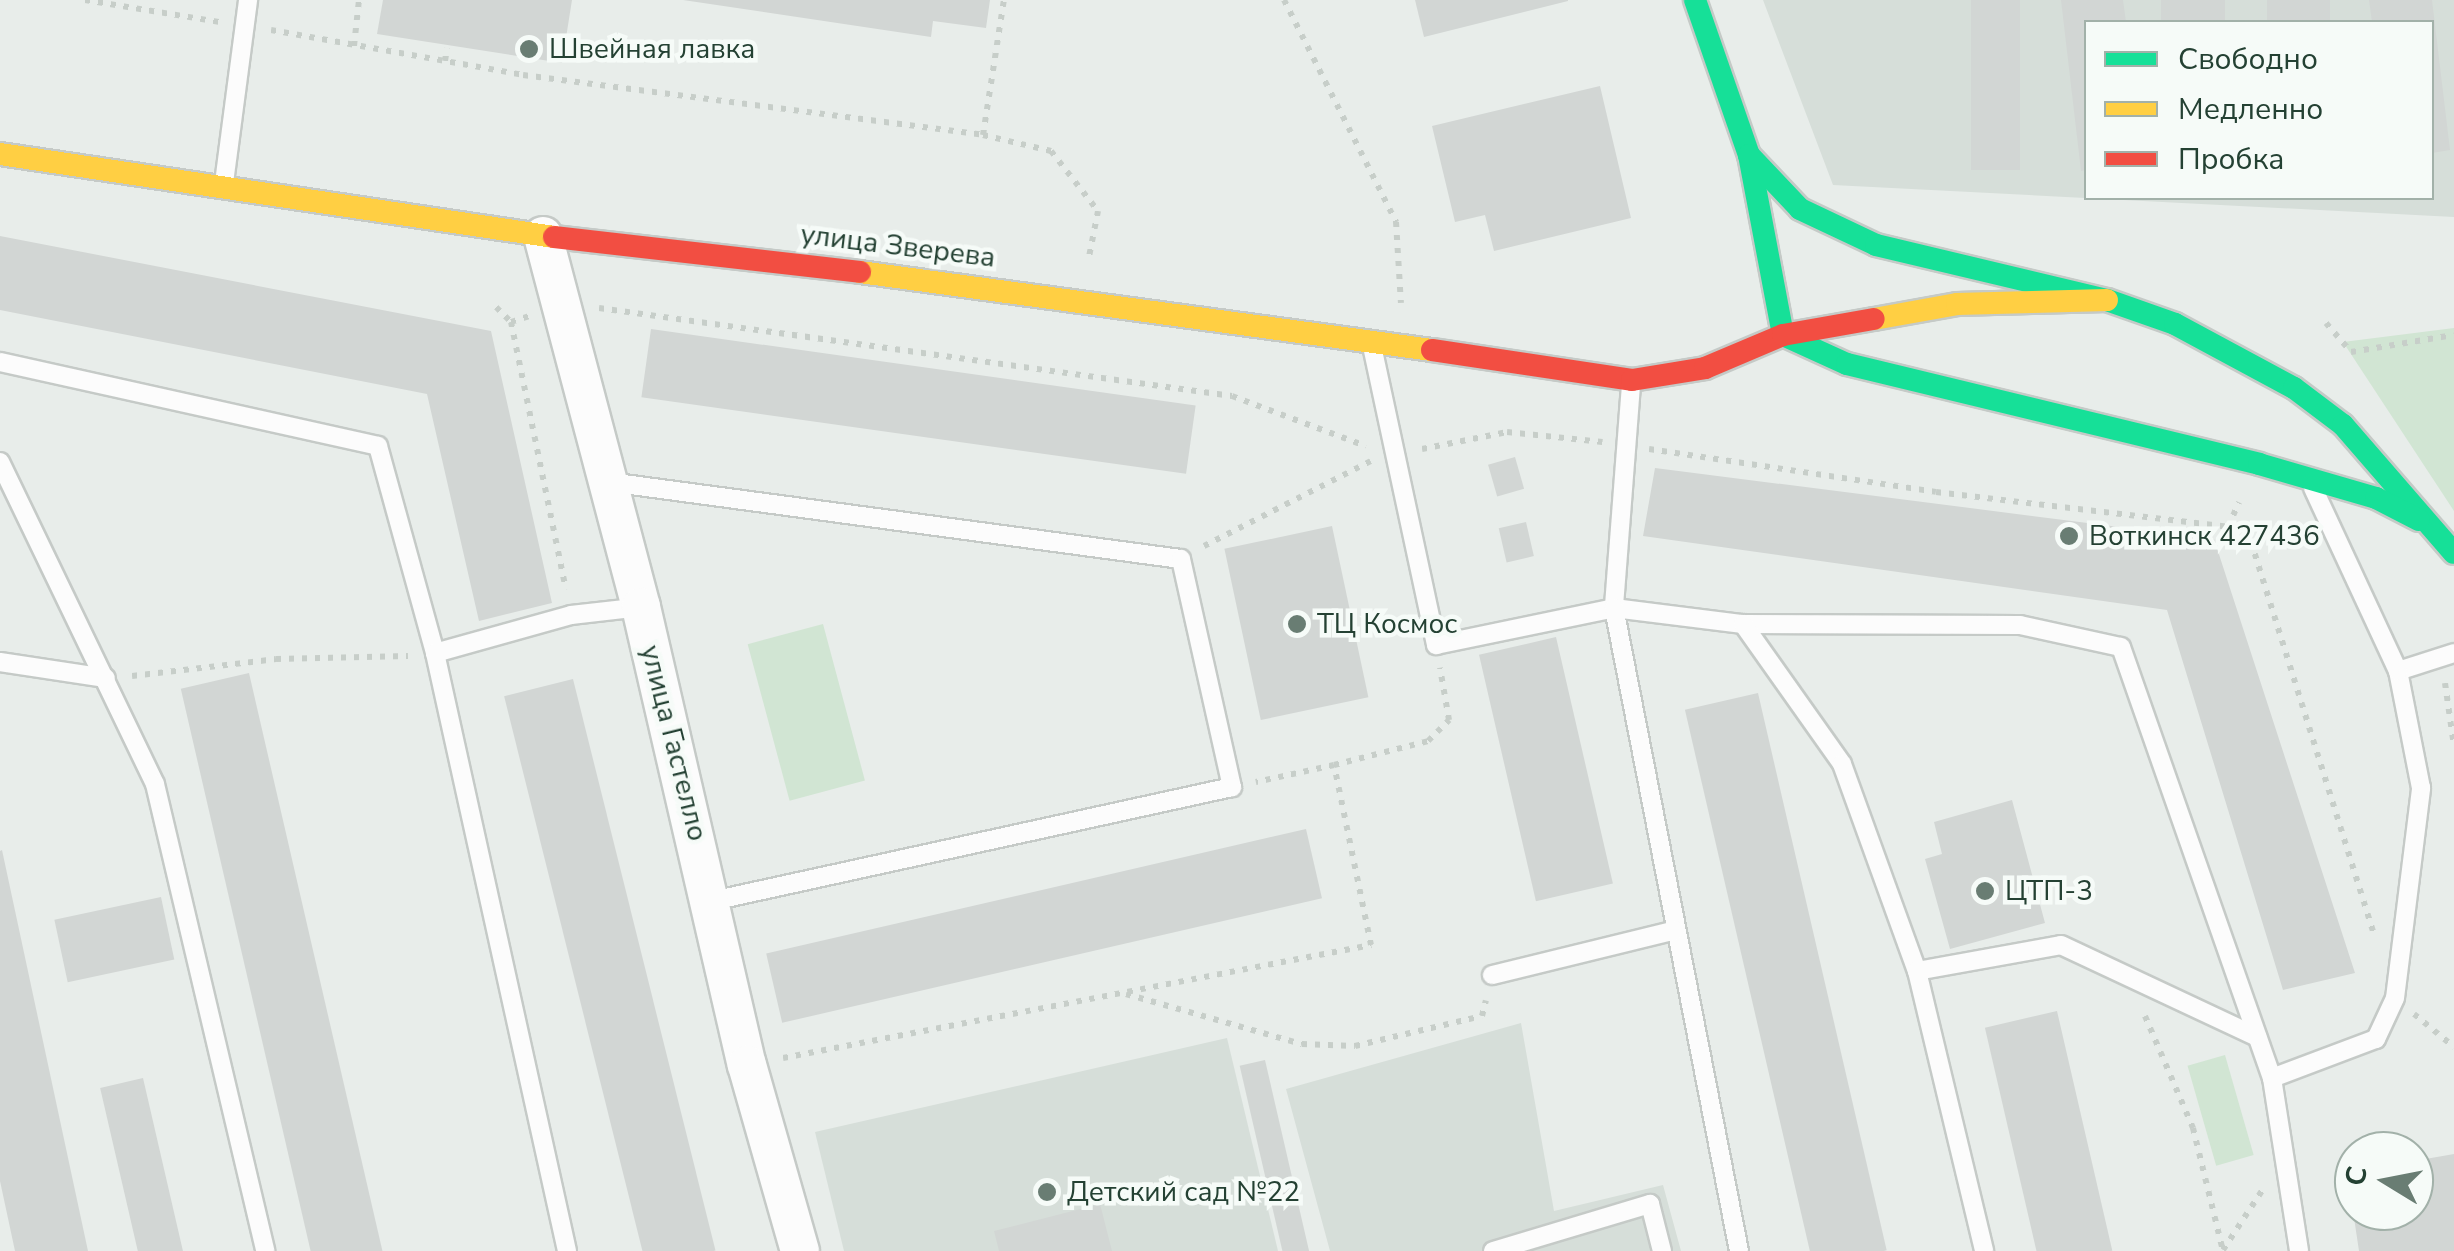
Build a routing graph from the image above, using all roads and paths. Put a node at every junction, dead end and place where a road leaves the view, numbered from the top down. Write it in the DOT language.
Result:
graph roads {
  1 [pos="85,0"];
  2 [pos="248,0"];
  3 [pos="359,0"];
  4 [pos="1004,0"];
  5 [pos="1284,0"];
  6 [pos="1695,0"];
  7 [pos="244,26"];
  8 [pos="296,34"];
  9 [pos="354,46"];
  10 [pos="447,48"];
  11 [pos="445,61"];
  12 [pos="526,62"];
  13 [pos="523,74"];
  14 [pos="984,134"];
  15 [pos="0,154"];
  16 [pos="1749,155"];
  17 [pos="223,187"];
  18 [pos="543,236"];
  19 [pos="1082,298"];
  20 [pos="2107,300"];
  21 [pos="564,303"];
  22 [pos="496,307"];
  23 [pos="2326,323"];
  24 [pos="1783,335"];
  25 [pos="2454,335"];
  26 [pos="1371,340"];
  27 [pos="1400,344"];
  28 [pos="0,362"];
  29 [pos="1632,380"];
  30 [pos="1392,455"];
  31 [pos="0,462"];
  32 [pos="1364,463"];
  33 [pos="2308,478"];
  34 [pos="610,482"];
  35 [pos="2438,530"];
  36 [pos="2454,553"];
  37 [pos="1181,558"];
  38 [pos="641,607"];
  39 [pos="1614,608"];
  40 [pos="571,615"];
  41 [pos="1743,624"];
  42 [pos="1436,645"];
  43 [pos="435,652"];
  44 [pos="2448,654"];
  45 [pos="0,662"];
  46 [pos="2398,671"];
  47 [pos="106,678"];
  48 [pos="2454,746"];
  49 [pos="1334,765"];
  50 [pos="1232,788"];
  51 [pos="712,901"];
  52 [pos="1676,930"];
  53 [pos="1917,971"];
  54 [pos="1492,974"];
  55 [pos="2130,982"];
  56 [pos="1123,993"];
  57 [pos="2256,1036"];
  58 [pos="748,1065"];
  59 [pos="2272,1078"];
  60 [pos="2287,1153"];
  61 [pos="266,1251"];
  62 [pos="566,1251"];
  63 [pos="800,1251"];
  64 [pos="1492,1251"];
  65 [pos="1662,1251"];
  66 [pos="1739,1251"];
  67 [pos="1984,1251"];
  68 [pos="2223,1251"];
  69 [pos="2299,1251"];
  1 -- 7 [label="path"];
  2 -- 7 [label="lane"];
  3 -- 9 [label="path"];
  4 -- 14 [label="path"];
  5 -- 27 [label="path"];
  6 -- 16 [label="main road"];
  7 -- 17 [label="lane"];
  8 -- 9 [label="path"];
  9 -- 11 [label="path"];
  10 -- 11 [label="path"];
  11 -- 13 [label="path"];
  12 -- 13 [label="path"];
  13 -- 14 [label="path"];
  14 -- 19 [label="path"];
  15 -- 17 [label="main road, улица Зверева"];
  16 -- 20 [label="main road"];
  16 -- 24 [label="main road"];
  17 -- 18 [label="main road, улица Зверева"];
  18 -- 19 [label="main road, улица Зверева"];
  18 -- 21 [label="street, улица Гастелло"];
  19 -- 26 [label="main road, улица Зверева"];
  20 -- 24 [label="main road, улица Зверева"];
  20 -- 35 [label="main road"];
  21 -- 30 [label="path"];
  21 -- 34 [label="street, улица Гастелло"];
  22 -- 40 [label="path"];
  23 -- 25 [label="path"];
  24 -- 29 [label="main road, улица Зверева"];
  24 -- 33 [label="main road"];
  26 -- 27 [label="main road, улица Зверева"];
  26 -- 30 [label="lane"];
  27 -- 29 [label="main road, улица Зверева"];
  28 -- 43 [label="lane"];
  29 -- 39 [label="lane"];
  30 -- 42 [label="lane"];
  31 -- 47 [label="lane"];
  32 -- 37 [label="path"];
  33 -- 35 [label="main road"];
  33 -- 46 [label="lane"];
  34 -- 37 [label="lane"];
  34 -- 38 [label="street, улица Гастелло"];
  35 -- 36 [label="main road"];
  37 -- 50 [label="lane"];
  38 -- 40 [label="lane"];
  38 -- 51 [label="street, улица Гастелло"];
  39 -- 41 [label="lane"];
  39 -- 42 [label="lane"];
  39 -- 52 [label="lane"];
  40 -- 43 [label="lane"];
  41 -- 53 [label="lane"];
  41 -- 57 [label="lane"];
  42 -- 49 [label="path"];
  43 -- 47 [label="path"];
  43 -- 62 [label="lane"];
  44 -- 46 [label="lane"];
  44 -- 48 [label="path"];
  45 -- 47 [label="lane"];
  46 -- 59 [label="lane"];
  47 -- 61 [label="lane"];
  49 -- 50 [label="path"];
  49 -- 56 [label="path"];
  50 -- 51 [label="lane"];
  51 -- 58 [label="street, улица Гастелло"];
  52 -- 54 [label="lane"];
  52 -- 66 [label="lane"];
  53 -- 55 [label="lane"];
  53 -- 67 [label="lane"];
  54 -- 56 [label="path"];
  55 -- 57 [label="lane"];
  55 -- 68 [label="path"];
  56 -- 58 [label="path"];
  57 -- 59 [label="lane"];
  58 -- 63 [label="street, улица Гастелло"];
  59 -- 60 [label="lane"];
  60 -- 68 [label="path"];
  60 -- 69 [label="lane"];
  64 -- 65 [label="lane"];
}
